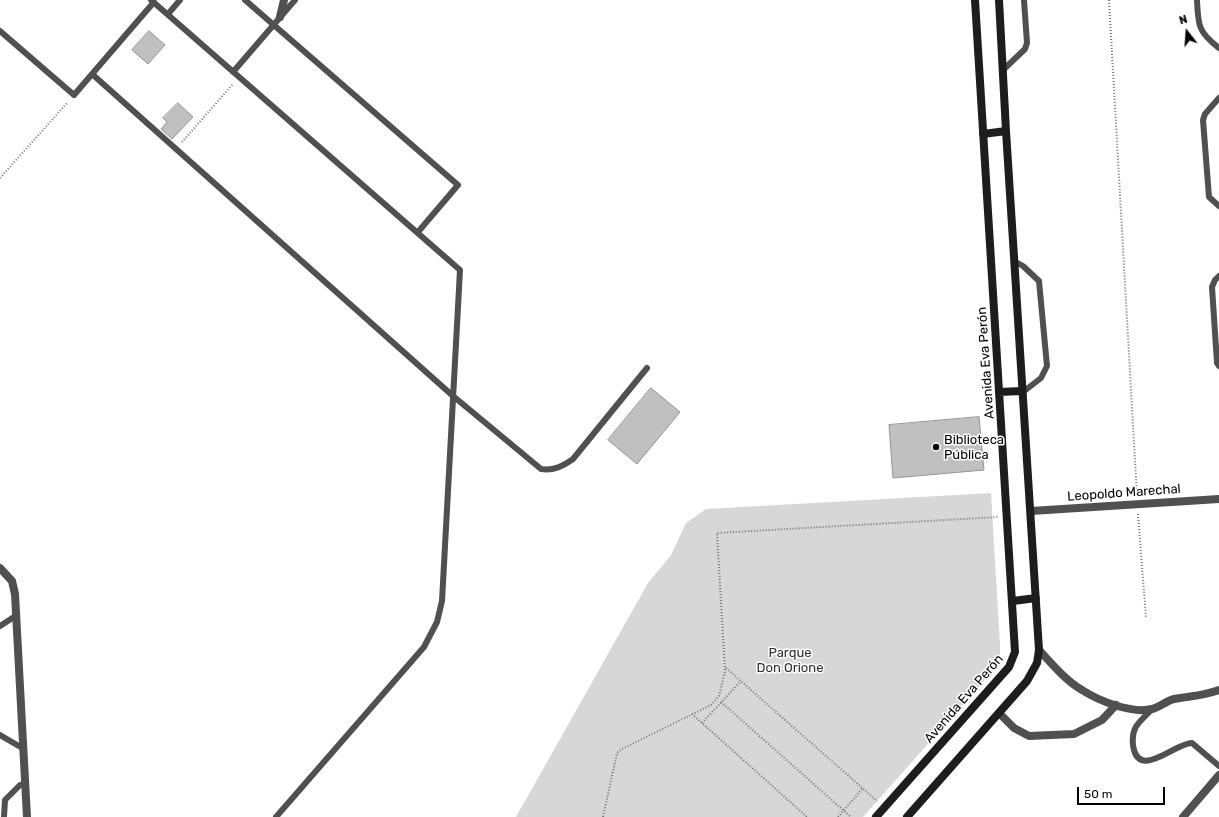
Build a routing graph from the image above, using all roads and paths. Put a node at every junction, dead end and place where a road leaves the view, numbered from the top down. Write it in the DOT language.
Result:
graph roads {
  1 [pos="180,0"];
  2 [pos="245,0"];
  3 [pos="284,0"];
  4 [pos="295,0"];
  5 [pos="975,0"];
  6 [pos="999,0"];
  7 [pos="1024,0"];
  8 [pos="1108,0"];
  9 [pos="1197,0"];
  10 [pos="153,1"];
  11 [pos="168,14"];
  12 [pos="280,17"];
  13 [pos="274,25"];
  14 [pos="0,31"];
  15 [pos="1219,48"];
  16 [pos="1003,70"];
  17 [pos="233,72"];
  18 [pos="92,74"];
  19 [pos="238,77"];
  20 [pos="74,95"];
  21 [pos="1219,98"];
  22 [pos="1006,131"];
  23 [pos="983,134"];
  24 [pos="176,149"];
  25 [pos="0,178"];
  26 [pos="1219,206"];
  27 [pos="418,232"];
  28 [pos="1014,261"];
  29 [pos="1219,276"];
  30 [pos="1219,366"];
  31 [pos="647,368"];
  32 [pos="999,392"];
  33 [pos="1022,392"];
  34 [pos="453,396"];
  35 [pos="1219,499"];
  36 [pos="1137,504"];
  37 [pos="1030,511"];
  38 [pos="1007,516"];
  39 [pos="0,568"];
  40 [pos="1036,598"];
  41 [pos="1013,601"];
  42 [pos="17,615"];
  43 [pos="1146,618"];
  44 [pos="0,626"];
  45 [pos="1039,650"];
  46 [pos="725,667"];
  47 [pos="741,681"];
  48 [pos="1219,690"];
  49 [pos="722,702"];
  50 [pos="1116,706"];
  51 [pos="1152,709"];
  52 [pos="999,713"];
  53 [pos="692,714"];
  54 [pos="702,723"];
  55 [pos="0,734"];
  56 [pos="24,749"];
  57 [pos="1219,766"];
  58 [pos="1219,775"];
  59 [pos="26,783"];
  60 [pos="863,788"];
  61 [pos="885,807"];
  62 [pos="844,810"];
  63 [pos="4,817"];
  64 [pos="28,817"];
  65 [pos="276,817"];
  66 [pos="603,817"];
  67 [pos="807,817"];
  68 [pos="838,817"];
  69 [pos="851,817"];
  70 [pos="876,817"];
  71 [pos="907,817"];
  72 [pos="1183,817"];
  1 -- 11 [label="lane"];
  2 -- 13 [label="lane"];
  3 -- 12 [label="street"];
  4 -- 12 [label="lane"];
  5 -- 23 [label="main road, Avenida Eva Perón"];
  6 -- 16 [label="main road"];
  7 -- 16 [label="lane"];
  8 -- 36 [label="path"];
  9 -- 15 [label="lane"];
  10 -- 11 [label="lane"];
  10 -- 18 [label="lane"];
  11 -- 17 [label="lane"];
  12 -- 13 [label="lane"];
  13 -- 17 [label="lane"];
  13 -- 27 [label="lane"];
  14 -- 20 [label="lane"];
  16 -- 22 [label="main road"];
  17 -- 19 [label="lane"];
  18 -- 20 [label="lane"];
  18 -- 24 [label="lane"];
  19 -- 24 [label="path"];
  19 -- 27 [label="lane"];
  20 -- 25 [label="path"];
  21 -- 26 [label="lane"];
  22 -- 23 [label="main road"];
  22 -- 28 [label="main road"];
  23 -- 32 [label="main road, Avenida Eva Perón"];
  24 -- 34 [label="lane"];
  27 -- 34 [label="lane"];
  28 -- 33 [label="main road"];
  28 -- 33 [label="lane"];
  29 -- 30 [label="lane"];
  31 -- 34 [label="lane"];
  32 -- 33 [label="main road"];
  32 -- 38 [label="main road, Avenida Eva Perón"];
  33 -- 37 [label="main road"];
  34 -- 65 [label="lane"];
  35 -- 36 [label="street, Leopoldo Marechal"];
  36 -- 37 [label="street, Leopoldo Marechal"];
  36 -- 43 [label="path"];
  37 -- 40 [label="main road"];
  38 -- 41 [label="main road, Avenida Eva Perón"];
  38 -- 46 [label="path"];
  39 -- 42 [label="street"];
  40 -- 41 [label="main road"];
  40 -- 45 [label="main road"];
  41 -- 61 [label="main road, Avenida Eva Perón"];
  42 -- 44 [label="lane"];
  42 -- 56 [label="street"];
  45 -- 50 [label="street"];
  45 -- 52 [label="main road"];
  46 -- 47 [label="path"];
  46 -- 53 [label="path"];
  47 -- 49 [label="path"];
  47 -- 60 [label="path"];
  48 -- 51 [label="street"];
  49 -- 54 [label="path"];
  49 -- 62 [label="path"];
  50 -- 51 [label="street"];
  50 -- 52 [label="street"];
  51 -- 57 [label="lane"];
  52 -- 71 [label="main road"];
  53 -- 54 [label="path"];
  53 -- 66 [label="path"];
  54 -- 67 [label="path"];
  55 -- 56 [label="lane"];
  56 -- 59 [label="street"];
  58 -- 72 [label="street"];
  59 -- 63 [label="lane"];
  59 -- 64 [label="street"];
  60 -- 61 [label="path"];
  60 -- 62 [label="path"];
  61 -- 70 [label="main road, Avenida Eva Perón"];
  62 -- 68 [label="path"];
  62 -- 69 [label="path"];
}
